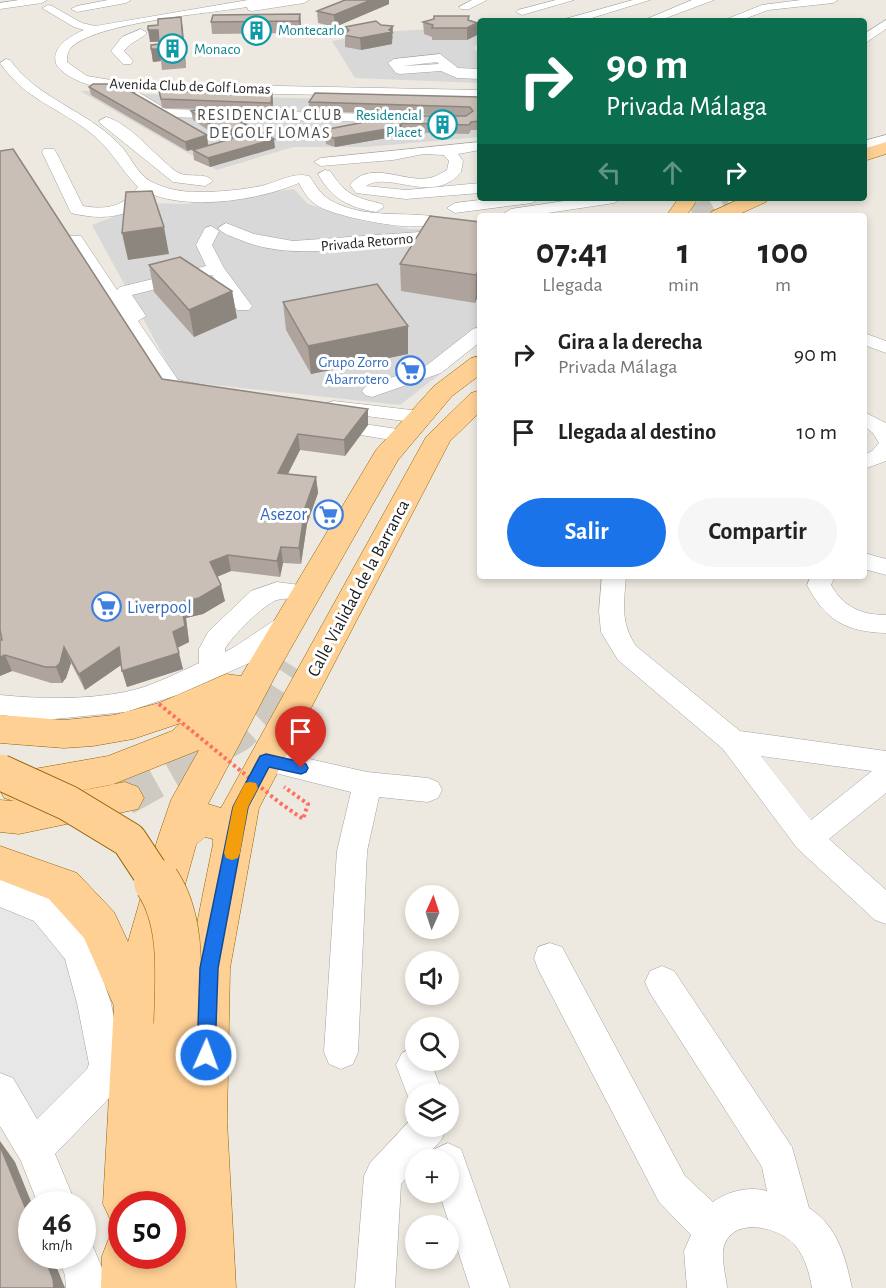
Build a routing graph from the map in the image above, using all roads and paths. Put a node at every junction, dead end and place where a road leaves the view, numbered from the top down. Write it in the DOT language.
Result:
graph roads {
  1 [pos="126,0"];
  2 [pos="482,0"];
  3 [pos="525,0"];
  4 [pos="569,0"];
  5 [pos="645,0"];
  6 [pos="709,0"];
  7 [pos="791,0"];
  8 [pos="833,0"];
  9 [pos="272,2"];
  10 [pos="301,3"];
  11 [pos="45,4"];
  12 [pos="246,4"];
  13 [pos="0,6"];
  14 [pos="546,6"];
  15 [pos="465,7"];
  16 [pos="77,9"];
  17 [pos="522,12"];
  18 [pos="235,15"];
  19 [pos="580,18"];
  20 [pos="655,18"];
  21 [pos="722,18"];
  22 [pos="736,18"];
  23 [pos="886,23"];
  24 [pos="141,27"];
  25 [pos="65,28"];
  26 [pos="96,30"];
  27 [pos="867,38"];
  28 [pos="64,48"];
  29 [pos="85,48"];
  30 [pos="3,62"];
  31 [pos="477,74"];
  32 [pos="244,85"];
  33 [pos="477,85"];
  34 [pos="352,87"];
  35 [pos="135,94"];
  36 [pos="477,94"];
  37 [pos="163,113"];
  38 [pos="283,116"];
  39 [pos="298,116"];
  40 [pos="399,119"];
  41 [pos="431,120"];
  42 [pos="189,129"];
  43 [pos="336,132"];
  44 [pos="886,139"];
  45 [pos="867,144"];
  46 [pos="477,147"];
  47 [pos="886,148"];
  48 [pos="49,152"];
  49 [pos="867,154"];
  50 [pos="452,158"];
  51 [pos="886,158"];
  52 [pos="477,159"];
  53 [pos="395,162"];
  54 [pos="867,163"];
  55 [pos="320,167"];
  56 [pos="434,168"];
  57 [pos="170,174"];
  58 [pos="300,179"];
  59 [pos="146,186"];
  60 [pos="477,189"];
  61 [pos="477,190"];
  62 [pos="508,201"];
  63 [pos="595,201"];
  64 [pos="752,201"];
  65 [pos="515,213"];
  66 [pos="725,213"];
  67 [pos="477,218"];
  68 [pos="214,220"];
  69 [pos="386,220"];
  70 [pos="403,221"];
  71 [pos="321,236"];
  72 [pos="346,238"];
  73 [pos="75,239"];
  74 [pos="477,242"];
  75 [pos="209,271"];
  76 [pos="243,306"];
  77 [pos="477,335"];
  78 [pos="867,340"];
  79 [pos="886,347"];
  80 [pos="160,350"];
  81 [pos="477,365"];
  82 [pos="372,391"];
  83 [pos="477,401"];
  84 [pos="157,402"];
  85 [pos="315,414"];
  86 [pos="867,420"];
  87 [pos="419,434"];
  88 [pos="885,448"];
  89 [pos="867,461"];
  90 [pos="867,562"];
  91 [pos="886,567"];
  92 [pos="614,579"];
  93 [pos="822,579"];
  94 [pos="298,608"];
  95 [pos="886,624"];
  96 [pos="279,666"];
  97 [pos="212,668"];
  98 [pos="159,704"];
  99 [pos="0,705"];
  100 [pos="0,729"];
  101 [pos="733,741"];
  102 [pos="266,760"];
  103 [pos="886,762"];
  104 [pos="0,772"];
  105 [pos="886,777"];
  106 [pos="367,784"];
  107 [pos="0,785"];
  108 [pos="428,790"];
  109 [pos="125,798"];
  110 [pos="308,804"];
  111 [pos="0,816"];
  112 [pos="808,839"];
  113 [pos="176,841"];
  114 [pos="234,845"];
  115 [pos="0,863"];
  116 [pos="0,892"];
  117 [pos="886,910"];
  118 [pos="550,958"];
  119 [pos="662,981"];
  120 [pos="157,1015"];
  121 [pos="341,1052"];
  122 [pos="0,1091"];
  123 [pos="419,1137"];
  124 [pos="34,1149"];
  125 [pos="52,1191"];
  126 [pos="130,1191"];
  127 [pos="459,1202"];
  128 [pos="792,1218"];
  129 [pos="712,1229"];
  130 [pos="82,1269"];
  131 [pos="127,1269"];
  132 [pos="481,1284"];
  133 [pos="837,1284"];
  134 [pos="86,1288"];
  135 [pos="127,1288"];
  136 [pos="175,1288"];
  137 [pos="210,1288"];
  138 [pos="375,1288"];
  139 [pos="707,1288"];
  1 -- 16 [label="street"];
  2 -- 15 [label="street"];
  3 -- 14 [label="street"];
  4 -- 14 [label="street"];
  5 -- 19 [label="street"];
  6 -- 20 [label="street"];
  7 -- 21 [label="street"];
  8 -- 22 [label="street"];
  9 -- 10 [label="street"];
  9 -- 12 [label="street"];
  9 -- 18 [label="street"];
  9 -- 29 [label="street"];
  11 -- 13 [label="street"];
  11 -- 25 [label="street"];
  12 -- 24 [label="street"];
  12 -- 24 [label="street"];
  14 -- 17 [label="street"];
  23 -- 27 [label="street"];
  24 -- 26 [label="street"];
  24 -- 32 [label="street, Avenida Club de Golf Lomas"];
  25 -- 26 [label="street"];
  25 -- 28 [label="street"];
  26 -- 28 [label="street"];
  28 -- 32 [label="street, Avenida Club de Golf Lomas"];
  30 -- 57 [label="street, Avenida Club de Golf Lomas"];
  30 -- 59 [label="street, Avenida Club de Golf Lomas"];
  31 -- 34 [label="street"];
  32 -- 34 [label="street, Avenida Club de Golf Lomas"];
  32 -- 38 [label="street"];
  33 -- 34 [label="street, Avenida Club de Golf Lomas"];
  34 -- 36 [label="street, Avenida Club de Golf Lomas"];
  34 -- 39 [label="street"];
  35 -- 37 [label="street"];
  37 -- 38 [label="street"];
  37 -- 42 [label="street"];
  38 -- 39 [label="street"];
  39 -- 40 [label="street"];
  40 -- 41 [label="street"];
  40 -- 43 [label="street"];
  44 -- 45 [label="street"];
  46 -- 50 [label="street"];
  47 -- 49 [label="main road"];
  48 -- 59 [label="street"];
  50 -- 52 [label="street"];
  50 -- 53 [label="street"];
  50 -- 56 [label="street"];
  50 -- 60 [label="street"];
  51 -- 54 [label="main road"];
  53 -- 55 [label="street"];
  53 -- 56 [label="street"];
  55 -- 58 [label="street, Avenida Club de Golf Lomas"];
  55 -- 62 [label="street"];
  56 -- 61 [label="street"];
  57 -- 59 [label="street"];
  57 -- 68 [label="street, Avenida Club de Golf Lomas"];
  58 -- 68 [label="street, Avenida Club de Golf Lomas"];
  58 -- 68 [label="street, Avenida Club de Golf Lomas"];
  58 -- 69 [label="street"];
  59 -- 68 [label="street, Avenida Club de Golf Lomas"];
  63 -- 65 [label="street"];
  64 -- 66 [label="main road"];
  67 -- 70 [label="street"];
  68 -- 72 [label="street, Privada Retorno"];
  68 -- 75 [label="street"];
  69 -- 70 [label="street"];
  69 -- 72 [label="street"];
  70 -- 72 [label="street"];
  71 -- 72 [label="street"];
  72 -- 74 [label="street, Privada Retorno"];
  73 -- 84 [label="street"];
  75 -- 76 [label="street"];
  75 -- 80 [label="street"];
  77 -- 82 [label="street"];
  78 -- 79 [label="street"];
  81 -- 87 [label="main road, Calle Vialidad de la Barranca"];
  83 -- 87 [label="main road, Calle Vialidad de la Barranca"];
  85 -- 87 [label="street"];
  86 -- 88 [label="street"];
  87 -- 94 [label="main road, Calle Vialidad de la Barranca"];
  87 -- 96 [label="main road"];
  87 -- 102 [label="main road, Calle Vialidad de la Barranca"];
  88 -- 89 [label="street"];
  90 -- 91 [label="street"];
  92 -- 101 [label="street"];
  93 -- 95 [label="street"];
  94 -- 96 [label="main road, Calle Vialidad de la Barranca"];
  94 -- 97 [label="street"];
  94 -- 97 [label="street"];
  96 -- 100 [label="main road"];
  96 -- 107 [label="main road"];
  96 -- 113 [label="main road, Calle Vialidad de la Barranca"];
  97 -- 99 [label="street"];
  98 -- 110 [label="path, bridge"];
  101 -- 103 [label="street"];
  101 -- 112 [label="street"];
  102 -- 106 [label="street"];
  102 -- 114 [label="main road, Calle Vialidad de la Barranca"];
  104 -- 120 [label="main road, bridge"];
  105 -- 112 [label="street"];
  106 -- 108 [label="street"];
  106 -- 121 [label="street"];
  109 -- 111 [label="main road"];
  112 -- 117 [label="street"];
  113 -- 114 [label="main road"];
  113 -- 120 [label="main road, Calle Vialidad de la Barranca"];
  114 -- 137 [label="main road, Calle Vialidad de la Barranca"];
  115 -- 120 [label="main road"];
  116 -- 124 [label="street"];
  118 -- 129 [label="street"];
  119 -- 128 [label="street"];
  120 -- 126 [label="main road, Calle Vialidad de la Barranca"];
  120 -- 136 [label="main road"];
  122 -- 124 [label="street"];
  123 -- 138 [label="street"];
  124 -- 125 [label="street"];
  127 -- 132 [label="street"];
  128 -- 129 [label="street"];
  128 -- 133 [label="street"];
  129 -- 139 [label="street"];
  130 -- 134 [label="street"];
  131 -- 135 [label="main road"];
}
